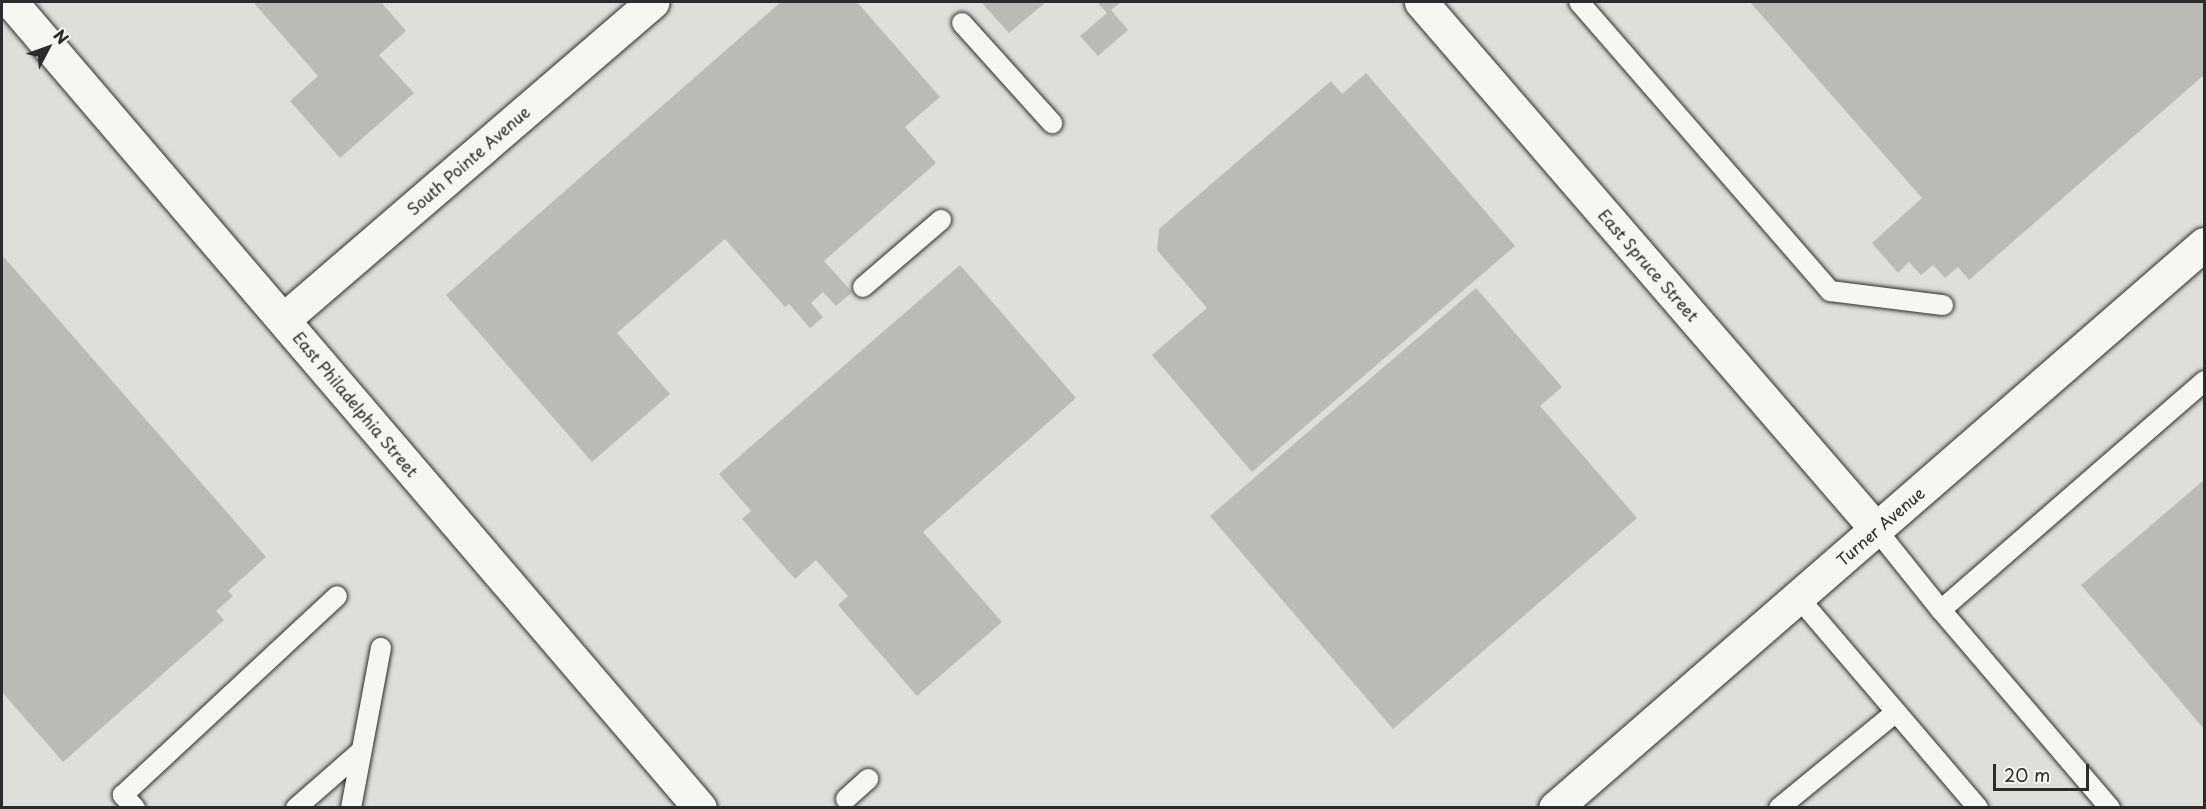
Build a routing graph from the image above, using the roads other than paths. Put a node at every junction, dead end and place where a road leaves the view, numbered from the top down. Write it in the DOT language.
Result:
graph roads {
  1 [pos="11,2"];
  2 [pos="652,2"];
  3 [pos="1421,2"];
  4 [pos="1579,2"];
  5 [pos="963,23"];
  6 [pos="1052,123"];
  7 [pos="940,220"];
  8 [pos="2205,244"];
  9 [pos="863,287"];
  10 [pos="1943,304"];
  11 [pos="284,318"];
  12 [pos="2205,381"];
  13 [pos="1876,529"];
  14 [pos="337,596"];
  15 [pos="1798,597"];
  16 [pos="1941,610"];
  17 [pos="381,648"];
  18 [pos="1896,712"];
  19 [pos="360,752"];
  20 [pos="868,779"];
  21 [pos="846,799"];
  22 [pos="135,807"];
  23 [pos="296,807"];
  24 [pos="351,807"];
  25 [pos="700,807"];
  26 [pos="1555,807"];
  27 [pos="1779,807"];
  28 [pos="1978,807"];
  29 [pos="2110,807"];
  1 -- 11 [label="street, East Philadelphia Street"];
  2 -- 11 [label="street, South Pointe Avenue"];
  3 -- 13 [label="street, East Spruce Street"];
  4 -- 10 [label="lane"];
  5 -- 6 [label="lane"];
  7 -- 9 [label="lane"];
  8 -- 13 [label="street, Turner Avenue"];
  11 -- 25 [label="street, East Philadelphia Street"];
  12 -- 16 [label="lane"];
  13 -- 15 [label="street, Turner Avenue"];
  13 -- 16 [label="lane"];
  14 -- 22 [label="lane"];
  15 -- 18 [label="lane"];
  15 -- 26 [label="street, Turner Avenue"];
  16 -- 29 [label="lane"];
  17 -- 19 [label="lane"];
  18 -- 27 [label="lane"];
  18 -- 28 [label="lane"];
  19 -- 23 [label="lane"];
  19 -- 24 [label="lane"];
  20 -- 21 [label="lane"];
}
